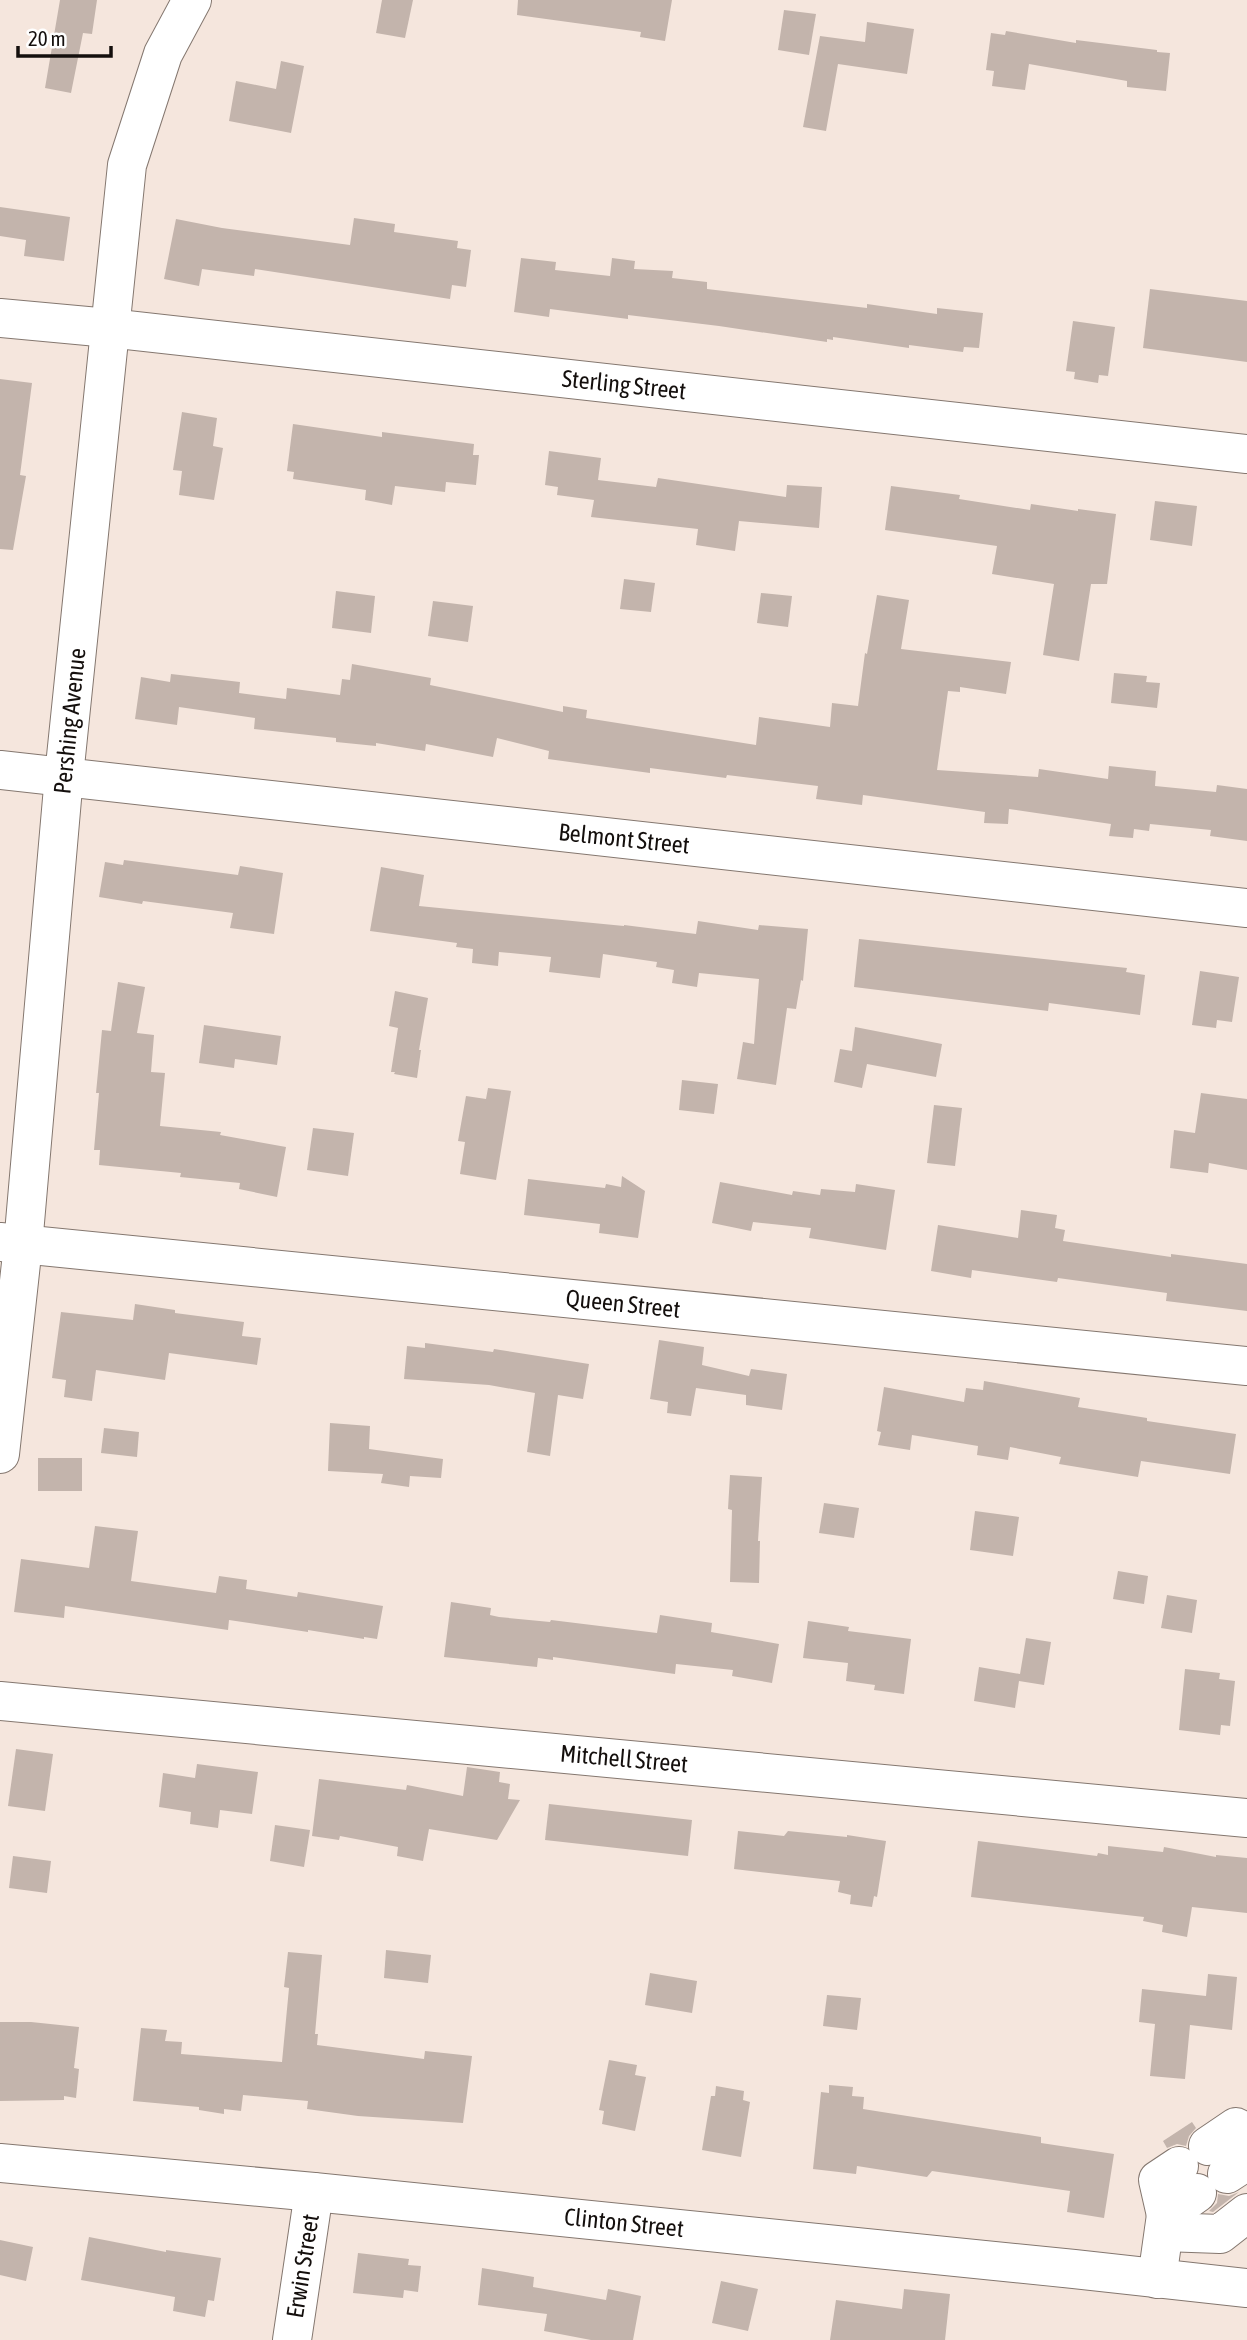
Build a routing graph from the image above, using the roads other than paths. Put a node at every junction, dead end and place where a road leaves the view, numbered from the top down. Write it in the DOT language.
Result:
graph roads {
  1 [pos="192,0"];
  2 [pos="0,318"];
  3 [pos="109,328"];
  4 [pos="1247,454"];
  5 [pos="0,770"];
  6 [pos="64,776"];
  7 [pos="1247,908"];
  8 [pos="12,1243"];
  9 [pos="1247,1366"];
  10 [pos="0,1454"];
  11 [pos="0,1701"];
  12 [pos="1247,1818"];
  13 [pos="1247,2134"];
  14 [pos="0,2163"];
  15 [pos="1212,2168"];
  16 [pos="314,2192"];
  17 [pos="1247,2213"];
  18 [pos="1165,2223"];
  19 [pos="1157,2279"];
  20 [pos="1247,2288"];
  21 [pos="292,2340"];
  1 -- 3 [label="street, Pershing Avenue"];
  2 -- 3 [label="street, Sterling Street"];
  3 -- 4 [label="street, Sterling Street"];
  3 -- 6 [label="street, Pershing Avenue"];
  5 -- 6 [label="street, Belmont Street"];
  6 -- 7 [label="street, Belmont Street"];
  6 -- 8 [label="street, Pershing Avenue"];
  8 -- 9 [label="street, Queen Street"];
  8 -- 10 [label="street, Pershing Avenue"];
  11 -- 12 [label="street, Mitchell Street"];
  13 -- 15 [label="street"];
  14 -- 16 [label="street, Clinton Street"];
  15 -- 18 [label="street"];
  16 -- 19 [label="street, Clinton Street"];
  16 -- 21 [label="street, Erwin Street"];
  17 -- 18 [label="street"];
  18 -- 19 [label="street"];
  19 -- 20 [label="street, Clinton Street"];
}
